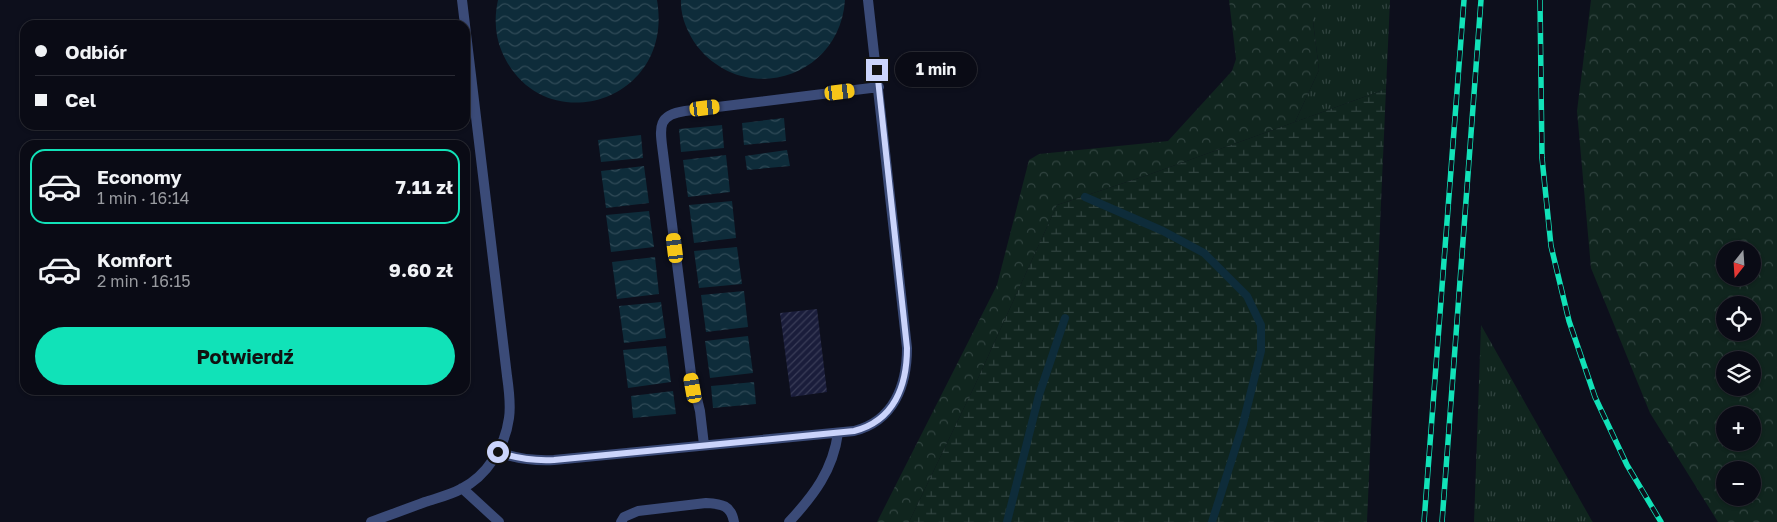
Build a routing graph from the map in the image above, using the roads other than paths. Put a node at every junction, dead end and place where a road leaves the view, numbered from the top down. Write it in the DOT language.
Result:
graph roads {
  1 [pos="462,0"];
  2 [pos="868,0"];
  3 [pos="464,20"];
  4 [pos="470,68"];
  5 [pos="879,88"];
  6 [pos="838,433"];
  7 [pos="704,445"];
  8 [pos="498,452"];
  9 [pos="462,488"];
  10 [pos="371,522"];
  11 [pos="499,522"];
  12 [pos="621,522"];
  13 [pos="734,522"];
  14 [pos="790,522"];
  1 -- 3 [label="lane"];
  2 -- 5 [label="lane"];
  4 -- 8 [label="lane"];
  5 -- 6 [label="lane"];
  5 -- 7 [label="lane"];
  6 -- 7 [label="lane"];
  6 -- 14 [label="lane"];
  7 -- 8 [label="lane"];
  8 -- 9 [label="lane"];
  9 -- 10 [label="lane"];
  9 -- 11 [label="lane"];
  12 -- 13 [label="lane"];
}
